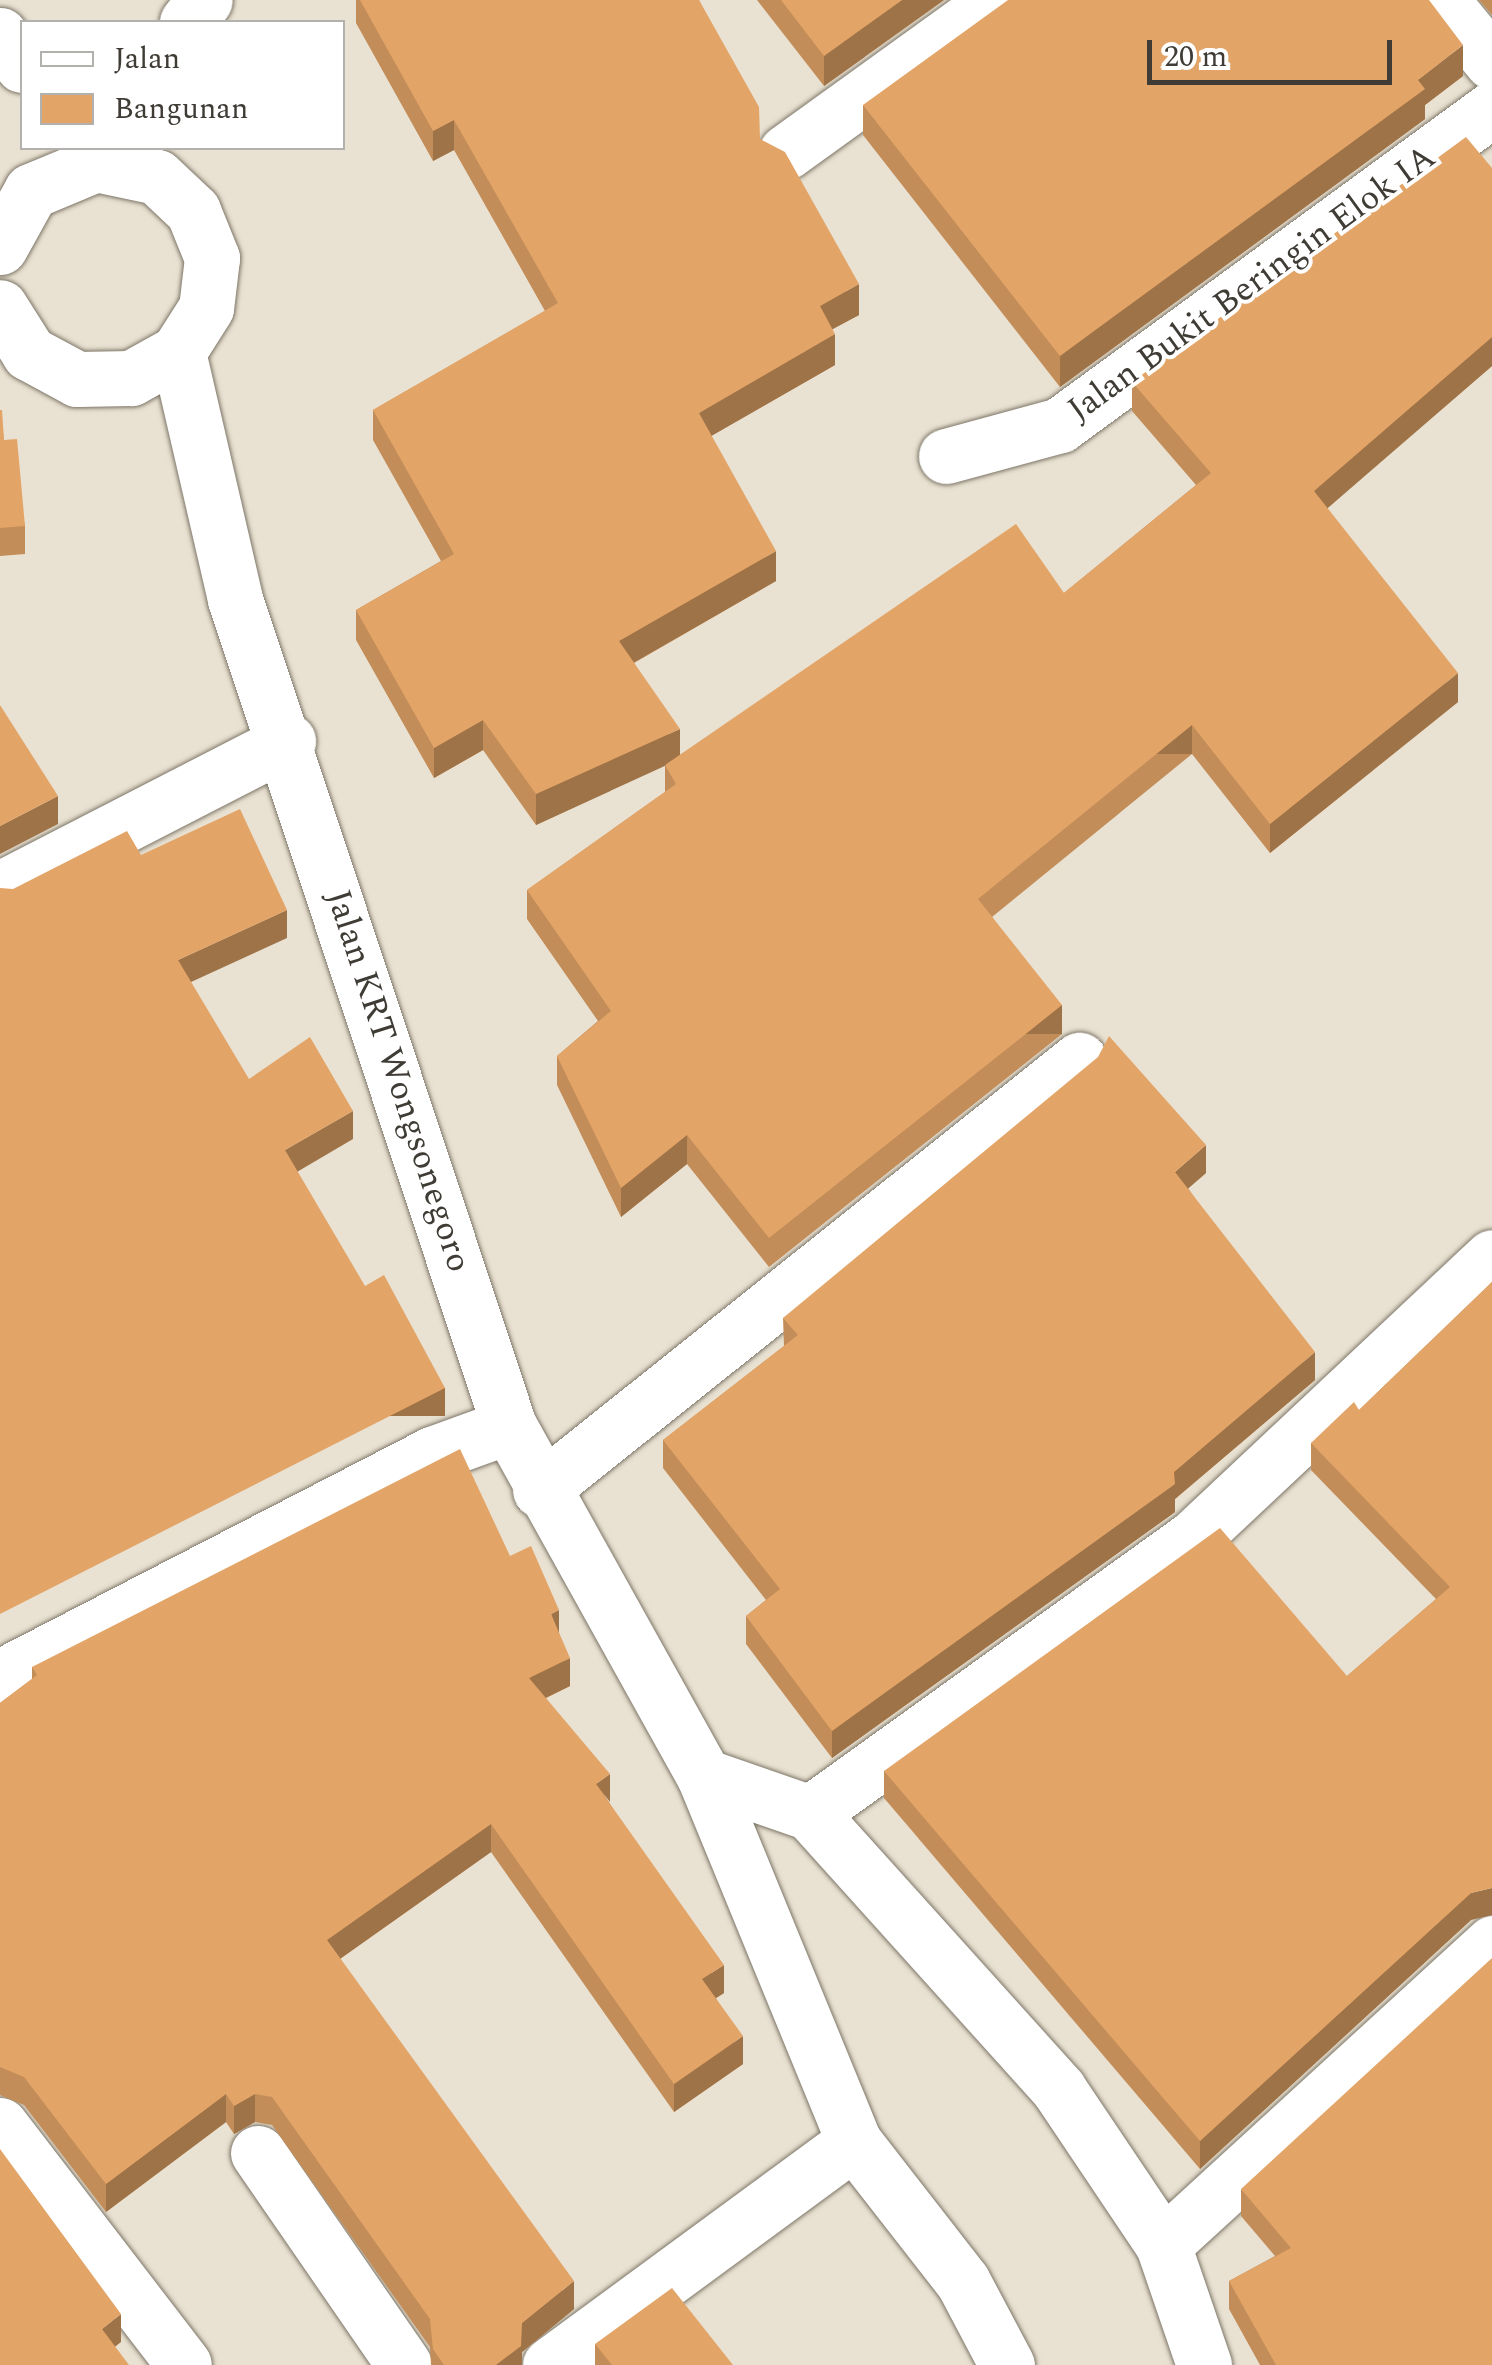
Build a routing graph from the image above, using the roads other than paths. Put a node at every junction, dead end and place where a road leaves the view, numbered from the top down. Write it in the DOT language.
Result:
graph roads {
  1 [pos="205,0"];
  2 [pos="998,0"];
  3 [pos="1441,0"];
  4 [pos="189,20"];
  5 [pos="0,35"];
  6 [pos="20,62"];
  7 [pos="1492,62"];
  8 [pos="1492,109"];
  9 [pos="786,152"];
  10 [pos="90,156"];
  11 [pos="159,162"];
  12 [pos="0,247"];
  13 [pos="0,307"];
  14 [pos="178,352"];
  15 [pos="946,456"];
  16 [pos="288,742"];
  17 [pos="0,889"];
  18 [pos="1079,1060"];
  19 [pos="1492,1256"];
  20 [pos="510,1426"];
  21 [pos="540,1490"];
  22 [pos="0,1677"];
  23 [pos="704,1776"];
  24 [pos="810,1813"];
  25 [pos="1492,1943"];
  26 [pos="0,2125"];
  27 [pos="854,2142"];
  28 [pos="258,2153"];
  29 [pos="1164,2245"];
  30 [pos="184,2365"];
  31 [pos="404,2365"];
  32 [pos="550,2365"];
  33 [pos="1008,2365"];
  34 [pos="1204,2365"];
  1 -- 4 [label="street"];
  2 -- 9 [label="street"];
  3 -- 7 [label="street"];
  5 -- 6 [label="street"];
  8 -- 15 [label="street, Jalan Bukit Beringin Elok IA"];
  10 -- 11 [label="street"];
  10 -- 12 [label="street"];
  11 -- 14 [label="street"];
  13 -- 14 [label="street"];
  14 -- 16 [label="street, Jalan KRT Wongsonegoro"];
  16 -- 17 [label="street"];
  16 -- 20 [label="street, Jalan KRT Wongsonegoro"];
  18 -- 21 [label="street"];
  19 -- 24 [label="street"];
  20 -- 21 [label="street, Jalan KRT Wongsonegoro"];
  20 -- 22 [label="street"];
  21 -- 23 [label="street, Jalan KRT Wongsonegoro"];
  23 -- 24 [label="street"];
  23 -- 27 [label="street, Jalan KRT Wongsonegoro"];
  24 -- 29 [label="street"];
  25 -- 29 [label="street"];
  26 -- 30 [label="street"];
  27 -- 32 [label="street"];
  27 -- 33 [label="street, Jalan KRT Wongsonegoro"];
  28 -- 31 [label="street"];
  29 -- 34 [label="street"];
}
